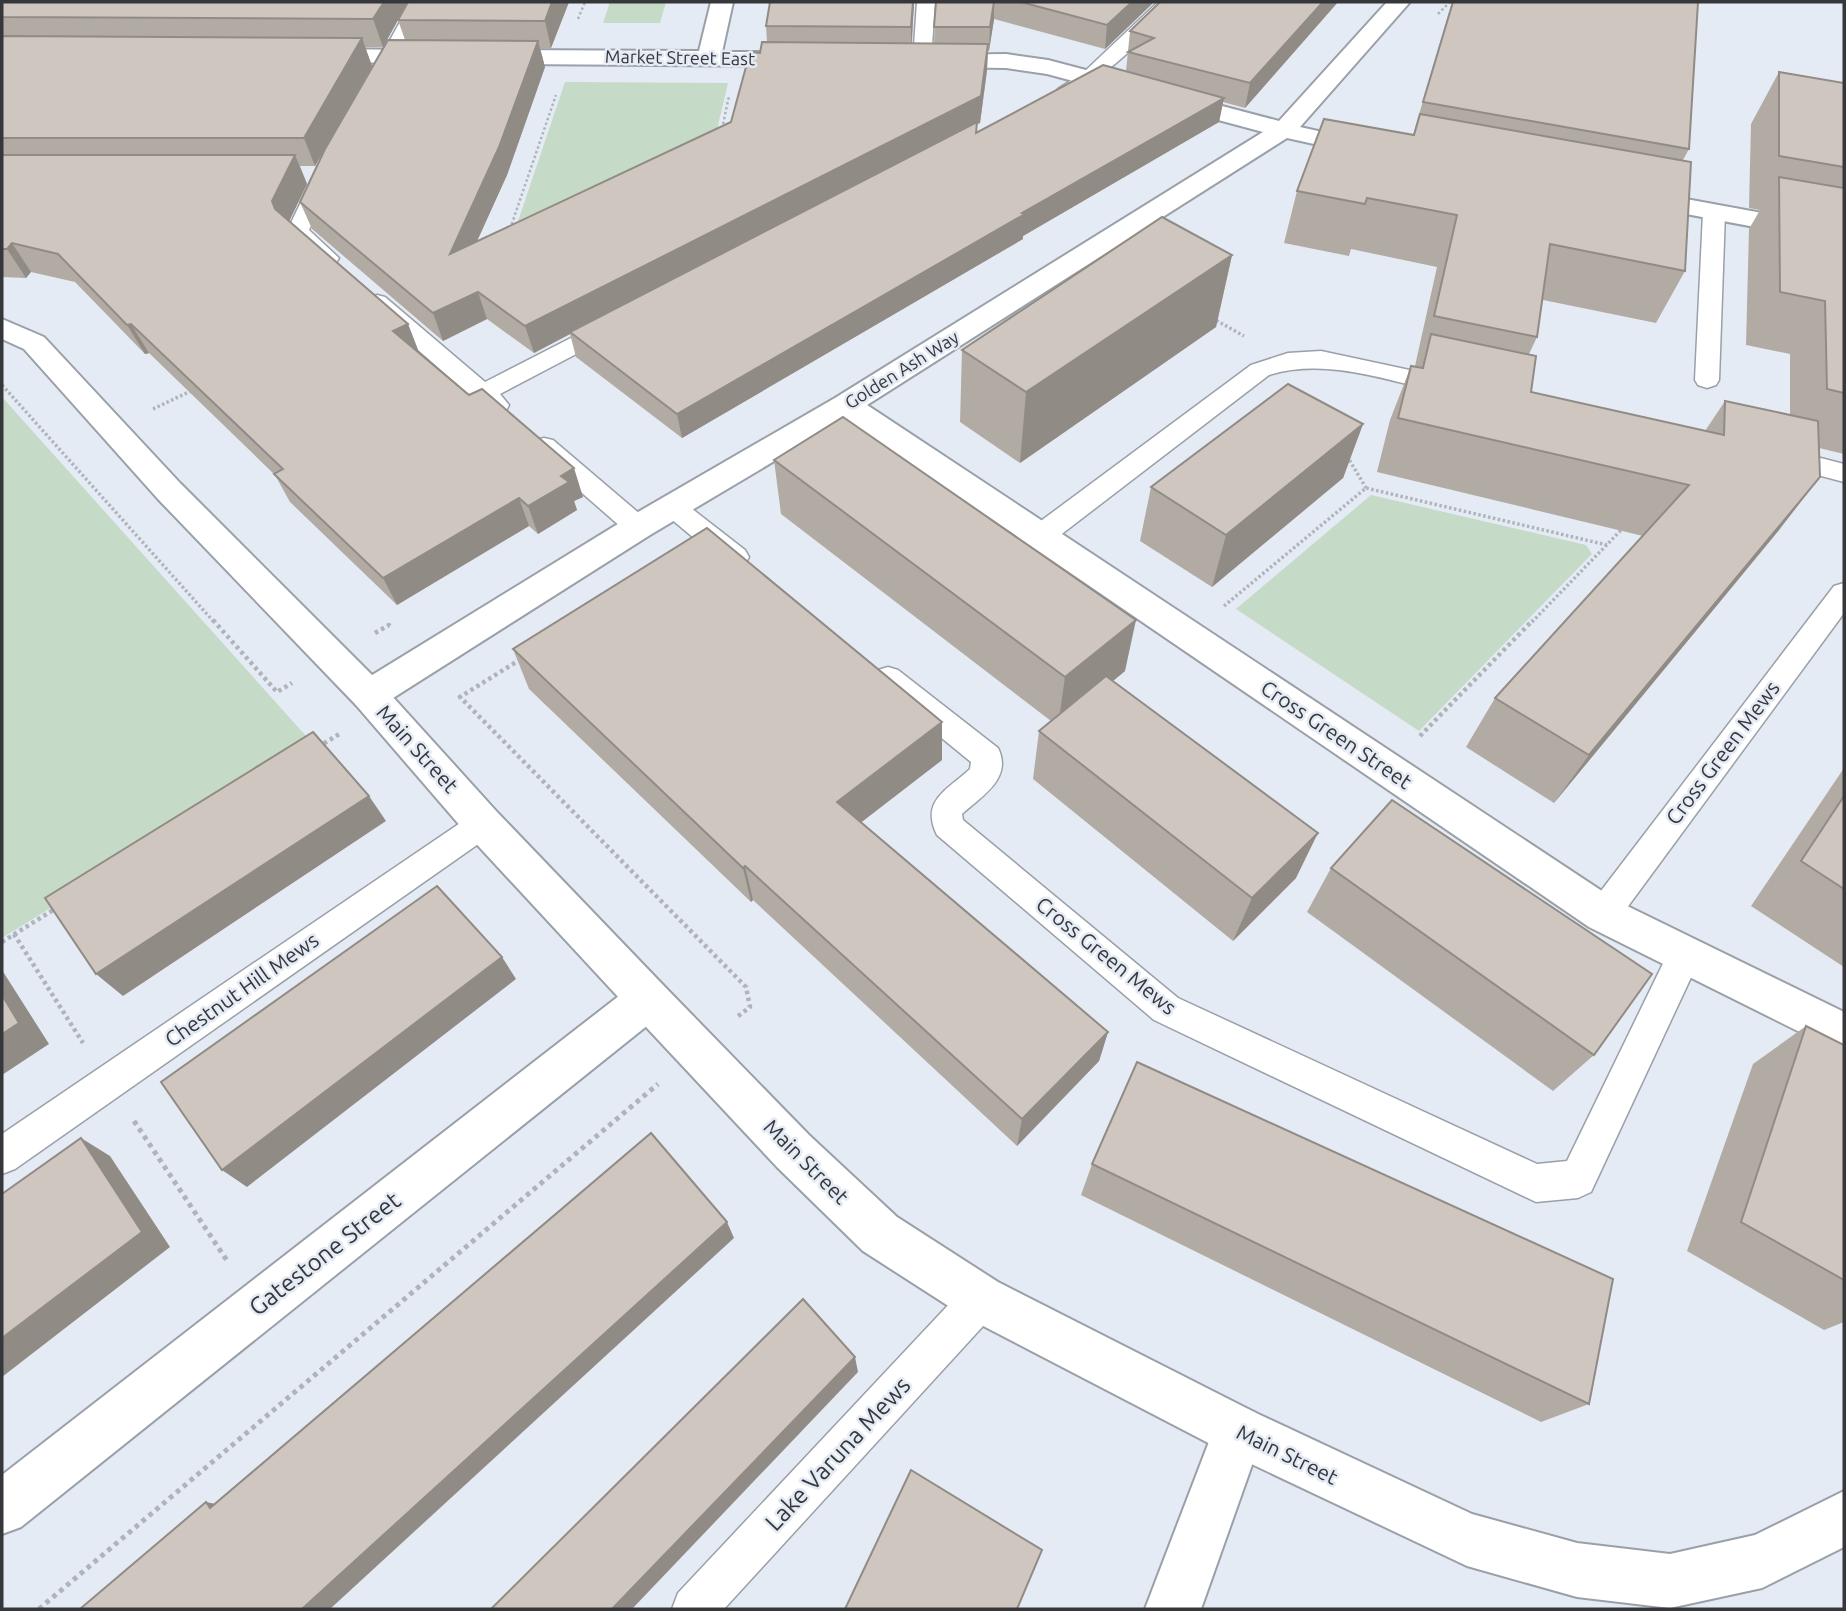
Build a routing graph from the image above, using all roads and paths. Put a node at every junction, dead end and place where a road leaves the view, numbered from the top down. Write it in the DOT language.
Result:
graph roads {
  1 [pos="420,2"];
  2 [pos="722,2"];
  3 [pos="926,2"];
  4 [pos="1168,2"];
  5 [pos="1399,2"];
  6 [pos="1450,2"];
  7 [pos="1436,16"];
  8 [pos="294,56"];
  9 [pos="391,57"];
  10 [pos="709,58"];
  11 [pos="749,59"];
  12 [pos="829,59"];
  13 [pos="895,60"];
  14 [pos="922,60"];
  15 [pos="1091,76"];
  16 [pos="557,91"];
  17 [pos="371,92"];
  18 [pos="1044,102"];
  19 [pos="1285,129"];
  20 [pos="720,138"];
  21 [pos="338,151"];
  22 [pos="1395,154"];
  23 [pos="297,175"];
  24 [pos="324,175"];
  25 [pos="1609,193"];
  26 [pos="1714,213"];
  27 [pos="1844,236"];
  28 [pos="507,240"];
  29 [pos="630,317"];
  30 [pos="2,328"];
  31 [pos="1707,380"];
  32 [pos="200,386"];
  33 [pos="1466,390"];
  34 [pos="483,393"];
  35 [pos="846,405"];
  36 [pos="112,429"];
  37 [pos="1753,450"];
  38 [pos="1844,473"];
  39 [pos="673,507"];
  40 [pos="638,527"];
  41 [pos="1625,527"];
  42 [pos="1040,536"];
  43 [pos="1607,545"];
  44 [pos="762,578"];
  45 [pos="1844,593"];
  46 [pos="1188,635"];
  47 [pos="528,654"];
  48 [pos="869,663"];
  49 [pos="375,702"];
  50 [pos="310,752"];
  51 [pos="1388,770"];
  52 [pos="483,824"];
  53 [pos="61,905"];
  54 [pos="1603,914"];
  55 [pos="2,942"];
  56 [pos="1684,956"];
  57 [pos="648,999"];
  58 [pos="1844,1034"];
  59 [pos="698,1050"];
  60 [pos="2,1156"];
  61 [pos="981,1299"];
  62 [pos="1238,1431"];
  63 [pos="2,1508"];
  64 [pos="1844,1517"];
  65 [pos="38,1609"];
  66 [pos="694,1609"];
  67 [pos="1173,1609"];
  1 -- 9 [label="lane"];
  2 -- 10 [label="street"];
  3 -- 14 [label="lane"];
  4 -- 15 [label="lane"];
  5 -- 19 [label="street, Golden Ash Way"];
  6 -- 7 [label="path"];
  8 -- 9 [label="street, Market Street East"];
  9 -- 10 [label="street, Market Street East"];
  9 -- 17 [label="lane"];
  10 -- 11 [label="street, Market Street East"];
  11 -- 12 [label="street, Market Street East"];
  11 -- 20 [label="path"];
  13 -- 14 [label="street"];
  14 -- 15 [label="street"];
  15 -- 18 [label="lane"];
  15 -- 19 [label="street"];
  16 -- 28 [label="path"];
  19 -- 22 [label="street"];
  19 -- 35 [label="street, Golden Ash Way"];
  21 -- 24 [label="lane"];
  23 -- 24 [label="lane"];
  24 -- 34 [label="lane"];
  25 -- 26 [label="street"];
  26 -- 27 [label="street"];
  26 -- 31 [label="lane"];
  29 -- 34 [label="lane"];
  30 -- 36 [label="street, Main Street"];
  32 -- 36 [label="path"];
  33 -- 42 [label="lane"];
  34 -- 40 [label="lane"];
  35 -- 39 [label="street, Golden Ash Way"];
  35 -- 42 [label="street, Cross Green Street"];
  36 -- 49 [label="street, Main Street"];
  37 -- 38 [label="lane"];
  39 -- 40 [label="street, Golden Ash Way"];
  39 -- 44 [label="lane"];
  40 -- 49 [label="street, Golden Ash Way"];
  41 -- 43 [label="path"];
  42 -- 46 [label="street, Cross Green Street"];
  43 -- 46 [label="path"];
  43 -- 51 [label="path"];
  45 -- 54 [label="lane, Cross Green Mews"];
  46 -- 51 [label="street, Cross Green Street"];
  47 -- 59 [label="path"];
  48 -- 56 [label="lane, Cross Green Mews"];
  49 -- 50 [label="path"];
  49 -- 52 [label="street, Main Street"];
  51 -- 54 [label="street, Cross Green Street"];
  52 -- 57 [label="street, Main Street"];
  52 -- 60 [label="lane, Chestnut Hill Mews"];
  53 -- 55 [label="path"];
  54 -- 56 [label="street, Cross Green Street"];
  56 -- 58 [label="street, Cross Green Street"];
  57 -- 59 [label="street, Main Street"];
  57 -- 63 [label="street, Gatestone Street"];
  59 -- 61 [label="street, Main Street"];
  59 -- 65 [label="path"];
  61 -- 62 [label="street, Main Street"];
  61 -- 66 [label="lane, Lake Varuna Mews"];
  62 -- 64 [label="street, Main Street"];
  62 -- 67 [label="street"];
}
